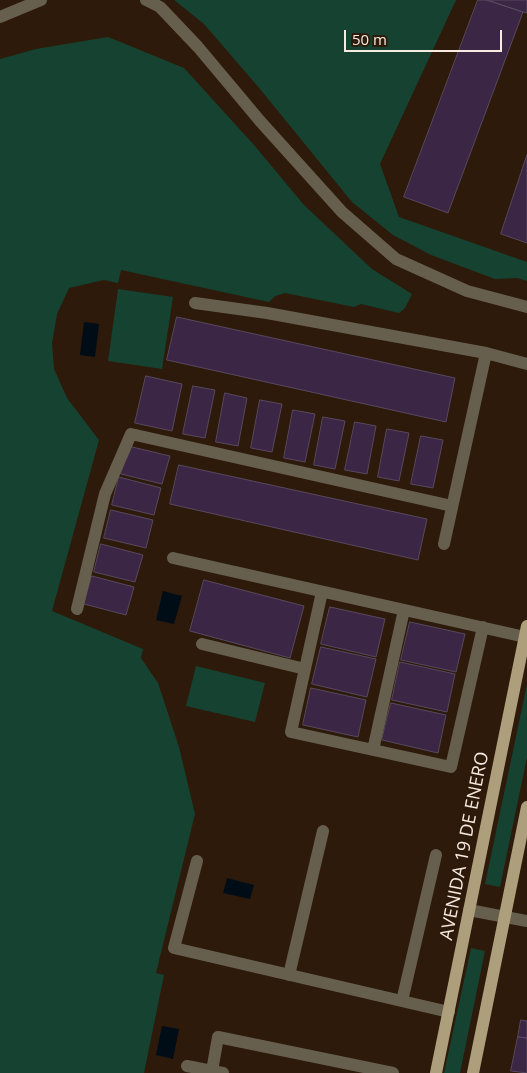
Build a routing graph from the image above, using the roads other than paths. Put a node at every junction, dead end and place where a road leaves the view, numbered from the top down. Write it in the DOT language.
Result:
graph roads {
  1 [pos="40,0"];
  2 [pos="146,0"];
  3 [pos="0,17"];
  4 [pos="196,303"];
  5 [pos="527,307"];
  6 [pos="486,353"];
  7 [pos="527,364"];
  8 [pos="452,506"];
  9 [pos="444,544"];
  10 [pos="173,558"];
  11 [pos="322,592"];
  12 [pos="77,609"];
  13 [pos="404,610"];
  14 [pos="483,627"];
  15 [pos="526,631"];
  16 [pos="202,644"];
  17 [pos="305,669"];
  18 [pos="373,750"];
  19 [pos="527,807"];
  20 [pos="323,831"];
  21 [pos="436,855"];
  22 [pos="196,861"];
  23 [pos="469,910"];
  24 [pos="505,917"];
  25 [pos="527,921"];
  26 [pos="289,975"];
  27 [pos="402,1001"];
  28 [pos="449,1012"];
  29 [pos="187,1066"];
  30 [pos="370,1070"];
  31 [pos="217,1072"];
  32 [pos="393,1073"];
  33 [pos="436,1073"];
  34 [pos="473,1073"];
  1 -- 3 [label="street"];
  2 -- 5 [label="street"];
  4 -- 6 [label="street"];
  6 -- 7 [label="street"];
  6 -- 8 [label="street"];
  8 -- 9 [label="street"];
  8 -- 12 [label="street"];
  10 -- 11 [label="street"];
  11 -- 13 [label="street"];
  11 -- 17 [label="street"];
  13 -- 14 [label="street"];
  13 -- 18 [label="street"];
  14 -- 15 [label="street"];
  14 -- 18 [label="street"];
  15 -- 23 [label="main road, AVENIDA 19 DE ENERO"];
  16 -- 17 [label="street"];
  17 -- 18 [label="street"];
  19 -- 24 [label="main road"];
  20 -- 26 [label="street"];
  21 -- 27 [label="street"];
  22 -- 26 [label="street"];
  23 -- 24 [label="street"];
  23 -- 28 [label="main road, AVENIDA 19 DE ENERO"];
  24 -- 25 [label="street"];
  24 -- 34 [label="main road"];
  26 -- 27 [label="street"];
  27 -- 28 [label="street"];
  28 -- 33 [label="main road, AVENIDA 19 DE ENERO"];
  29 -- 31 [label="street"];
  30 -- 31 [label="street"];
  30 -- 32 [label="street"];
}
